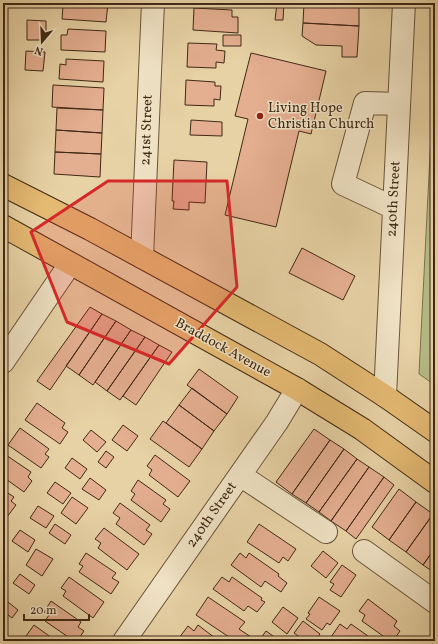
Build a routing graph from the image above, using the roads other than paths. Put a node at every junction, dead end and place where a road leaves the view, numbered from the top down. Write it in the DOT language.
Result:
graph roads {
  1 [pos="152,3"];
  2 [pos="404,3"];
  3 [pos="399,104"];
  4 [pos="3,185"];
  5 [pos="394,208"];
  6 [pos="3,226"];
  7 [pos="142,256"];
  8 [pos="70,264"];
  9 [pos="3,362"];
  10 [pos="297,389"];
  11 [pos="385,396"];
  12 [pos="435,431"];
  13 [pos="240,475"];
  14 [pos="435,482"];
  15 [pos="326,532"];
  16 [pos="364,551"];
  17 [pos="435,602"];
  18 [pos="124,641"];
  1 -- 7 [label="street, 241st Street"];
  2 -- 3 [label="street, 240th Street"];
  3 -- 5 [label="street, 240th Street"];
  3 -- 5 [label="street"];
  4 -- 7 [label="main road"];
  5 -- 11 [label="street, 240th Street"];
  6 -- 8 [label="main road, Braddock Avenue"];
  7 -- 11 [label="main road"];
  8 -- 9 [label="street"];
  8 -- 10 [label="main road, Braddock Avenue"];
  10 -- 13 [label="street, 240th Street"];
  10 -- 14 [label="main road, Braddock Avenue"];
  11 -- 12 [label="main road"];
  13 -- 15 [label="street"];
  13 -- 18 [label="street, 240th Street"];
  16 -- 17 [label="street"];
}
